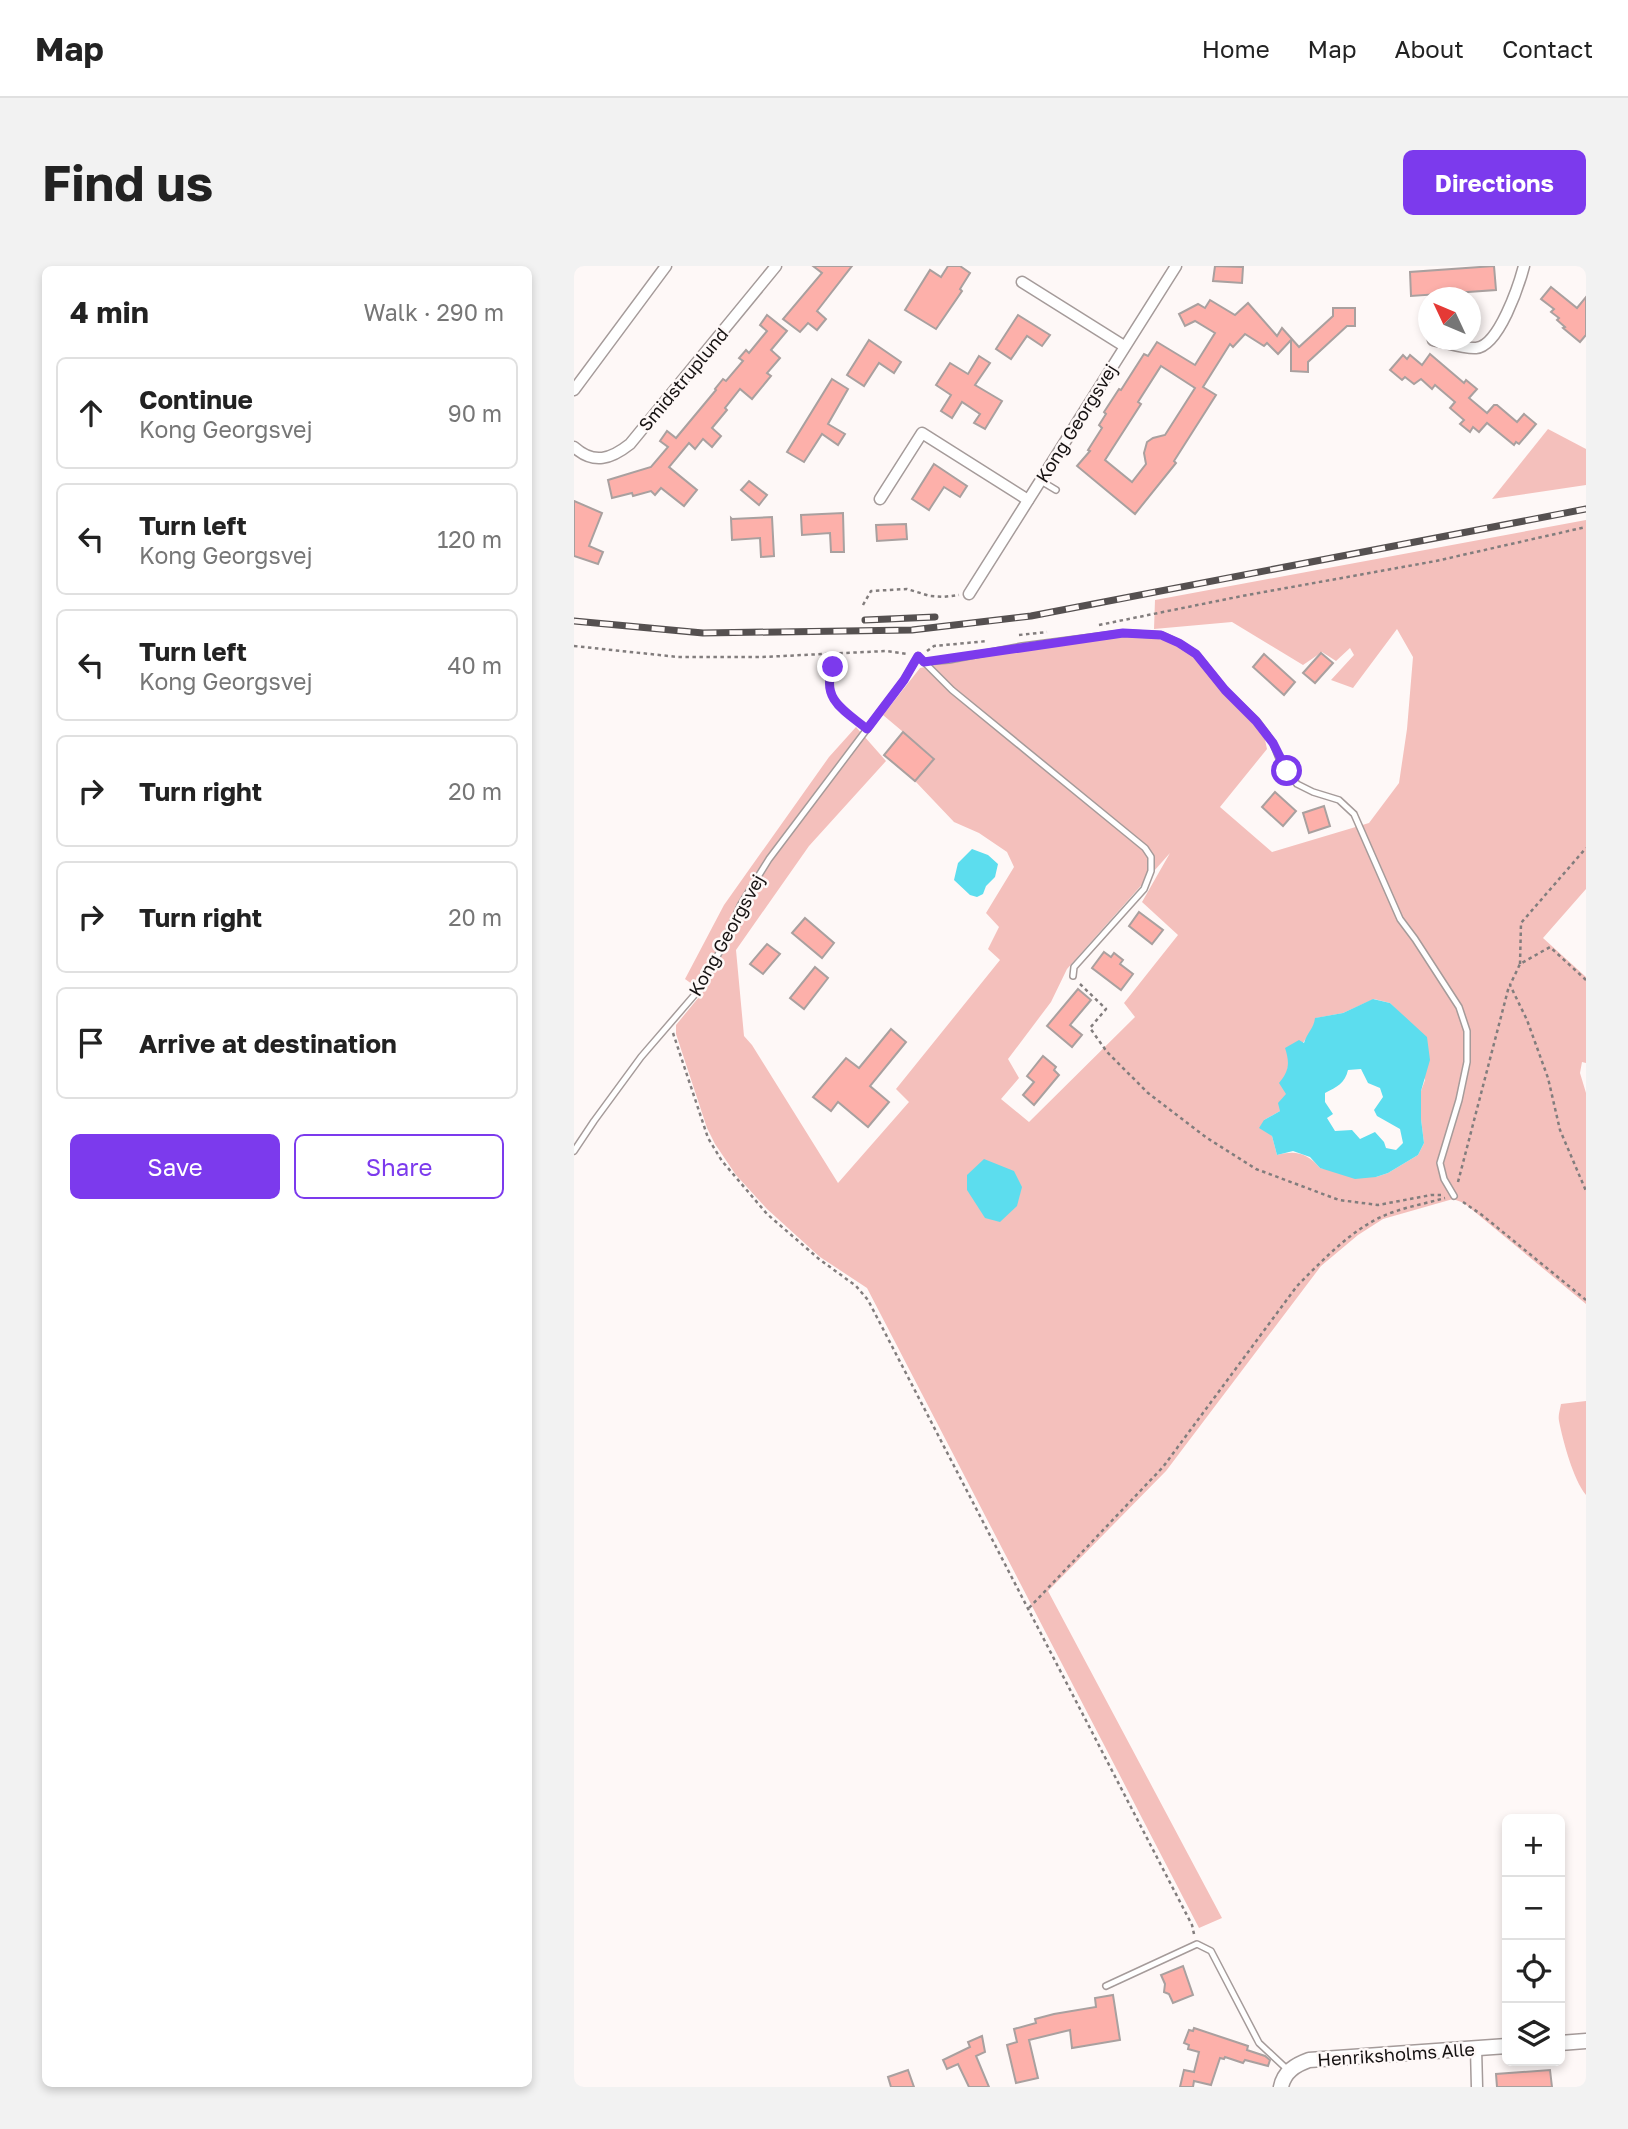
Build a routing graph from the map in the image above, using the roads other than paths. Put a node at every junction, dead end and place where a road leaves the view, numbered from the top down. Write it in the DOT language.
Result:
graph roads {
  1 [pos="666,266"];
  2 [pos="776,266"];
  3 [pos="1175,266"];
  4 [pos="1524,266"];
  5 [pos="1022,282"];
  6 [pos="1124,346"];
  7 [pos="1481,346"];
  8 [pos="574,390"];
  9 [pos="574,447"];
  10 [pos="1040,480"];
  11 [pos="1056,490"];
  12 [pos="880,499"];
  13 [pos="1028,500"];
  14 [pos="969,594"];
  15 [pos="924,662"];
  16 [pos="1073,976"];
  17 [pos="574,1151"];
  18 [pos="1454,1196"];
  19 [pos="1106,1986"];
  20 [pos="1586,2041"];
  21 [pos="1565,2043"];
  22 [pos="1502,2046"];
  23 [pos="1476,2048"];
  24 [pos="1289,2071"];
  25 [pos="1281,2087"];
  26 [pos="1477,2087"];
  1 -- 8 [label="street"];
  2 -- 9 [label="street, Smidstruplund"];
  3 -- 6 [label="street, Kong Georgsvej"];
  4 -- 7 [label="street"];
  5 -- 6 [label="street, Kong Georgsvej"];
  6 -- 10 [label="street, Kong Georgsvej"];
  10 -- 11 [label="lane"];
  10 -- 13 [label="street, Kong Georgsvej"];
  12 -- 13 [label="street, Kong Georgsvej"];
  13 -- 14 [label="street, Kong Georgsvej"];
  15 -- 16 [label="lane"];
  15 -- 17 [label="lane, Kong Georgsvej"];
  15 -- 18 [label="lane"];
  19 -- 24 [label="lane"];
  20 -- 21 [label="street"];
  22 -- 23 [label="street, Henriksholms Alle"];
  23 -- 24 [label="street, Henriksholms Alle"];
  23 -- 26 [label="street"];
  24 -- 25 [label="street"];
}
